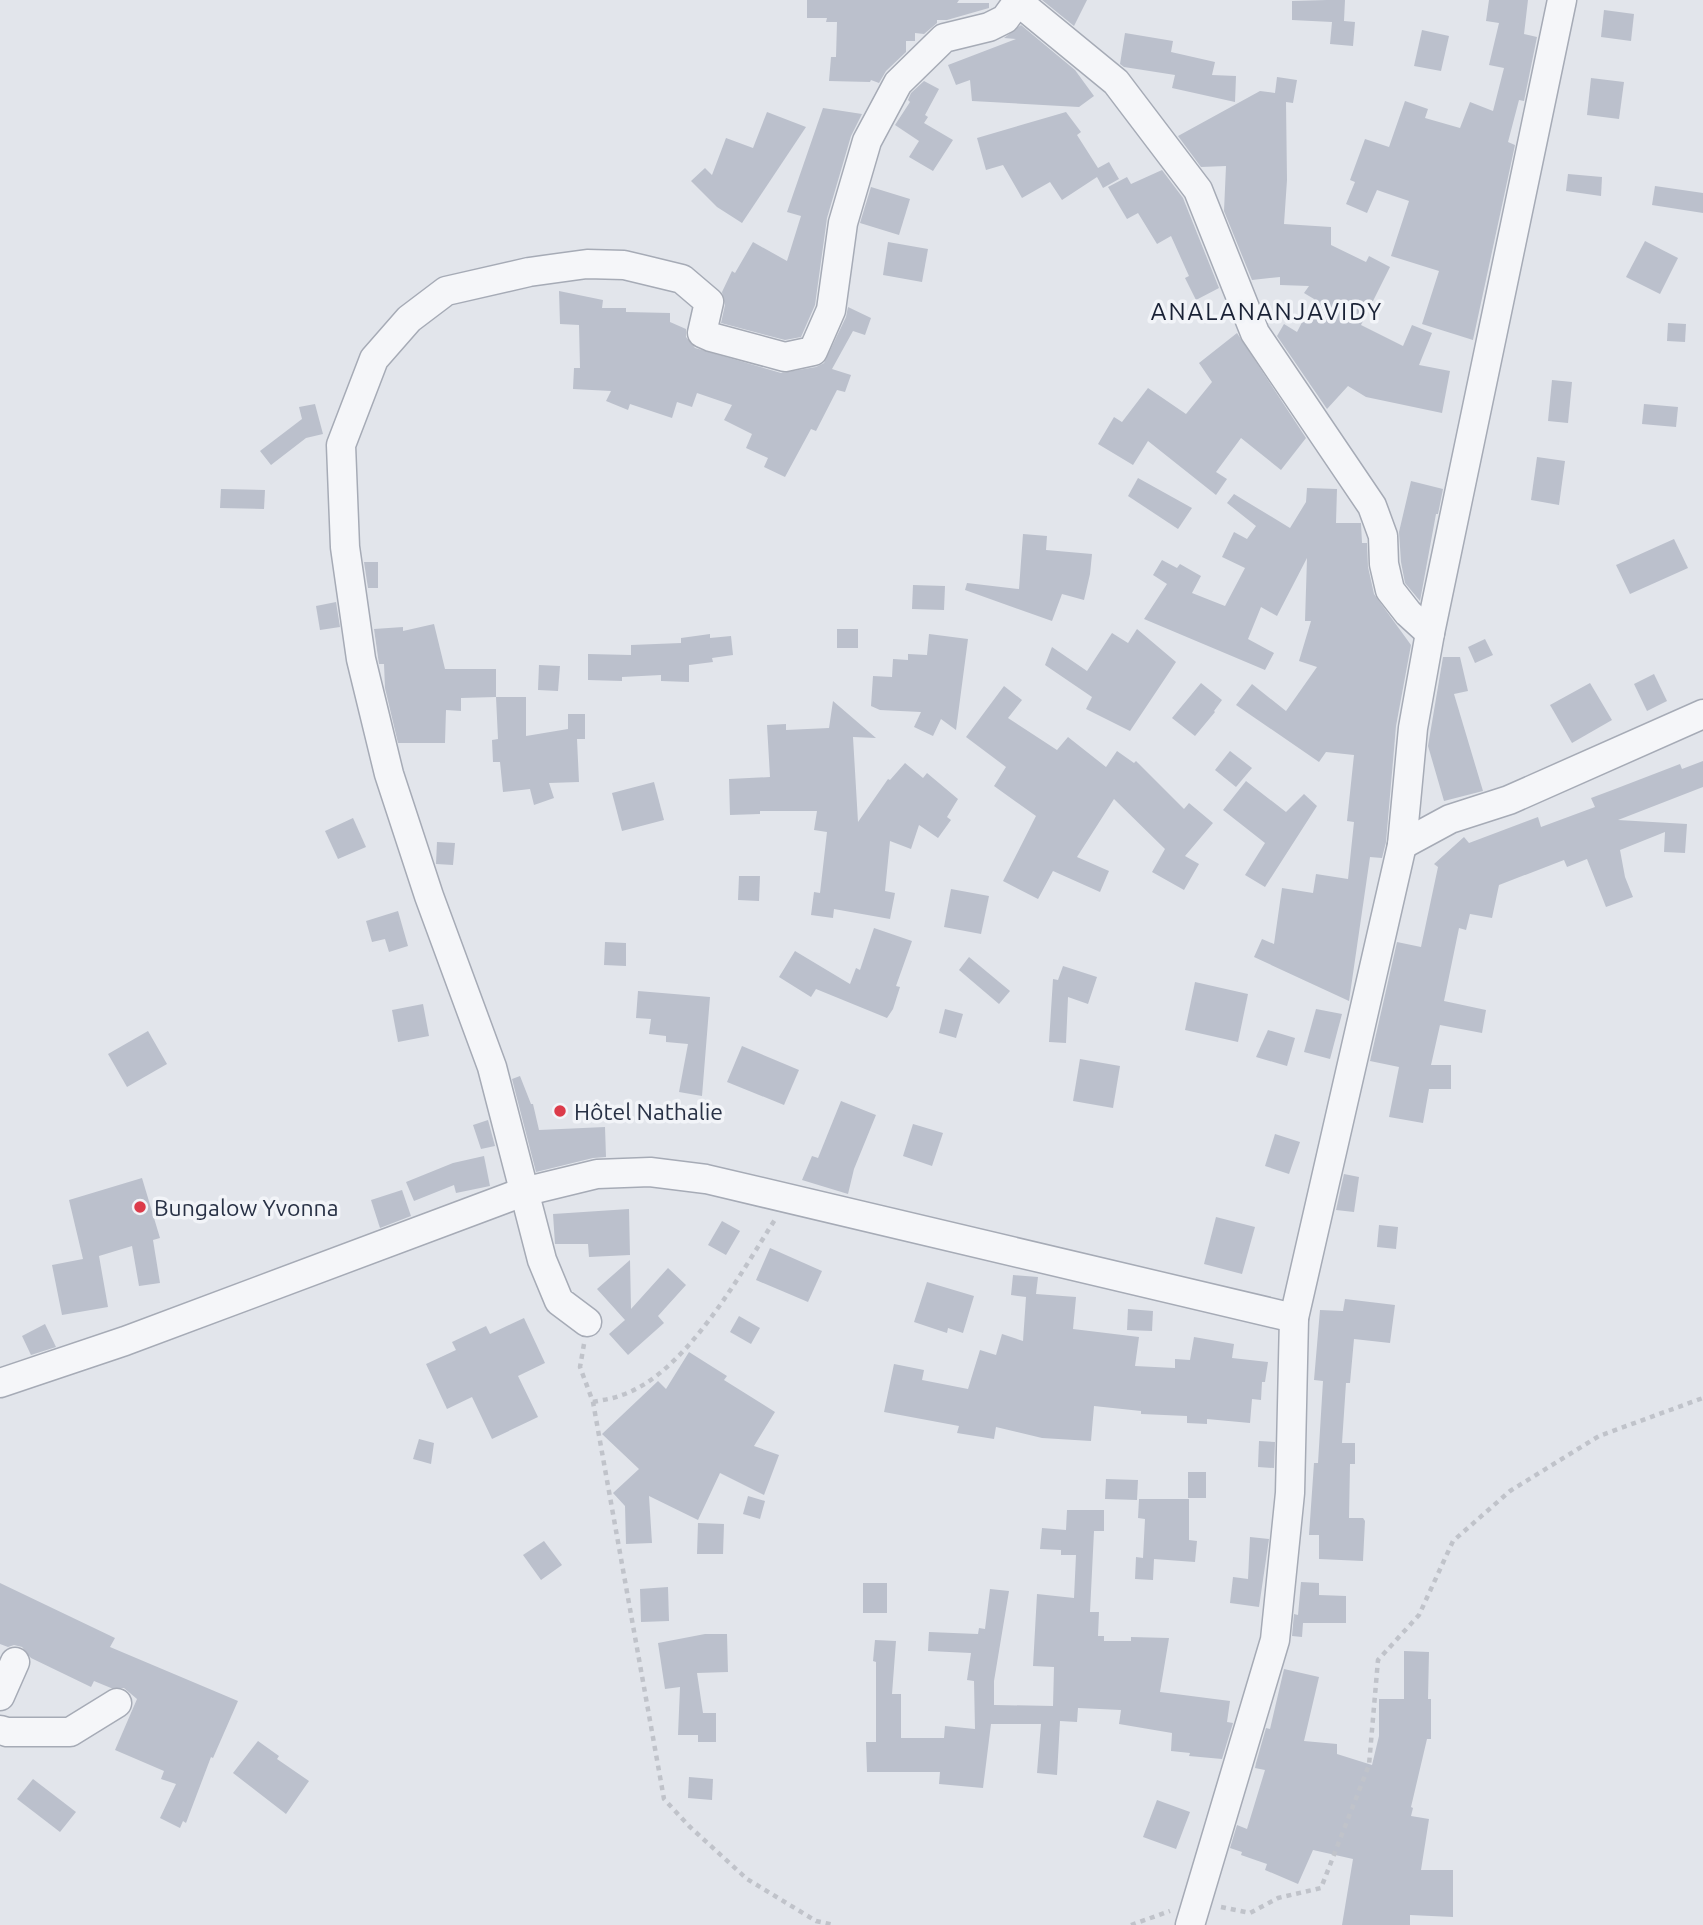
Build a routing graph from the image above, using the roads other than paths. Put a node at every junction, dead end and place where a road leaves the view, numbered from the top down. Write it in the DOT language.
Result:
graph roads {
  1 [pos="1562,0"];
  2 [pos="1017,1"];
  3 [pos="1430,633"];
  4 [pos="1703,714"];
  5 [pos="1402,845"];
  6 [pos="523,1192"];
  7 [pos="1294,1318"];
  8 [pos="587,1322"];
  9 [pos="0,1383"];
  10 [pos="15,1662"];
  11 [pos="0,1696"];
  12 [pos="117,1703"];
  13 [pos="0,1730"];
  14 [pos="1193,1913"];
  1 -- 3 [label="street"];
  2 -- 3 [label="street"];
  2 -- 6 [label="street"];
  3 -- 5 [label="street"];
  4 -- 5 [label="street"];
  5 -- 7 [label="street"];
  6 -- 7 [label="street"];
  6 -- 8 [label="street"];
  6 -- 9 [label="street"];
  7 -- 14 [label="street"];
  10 -- 11 [label="street"];
  12 -- 13 [label="street"];
}
